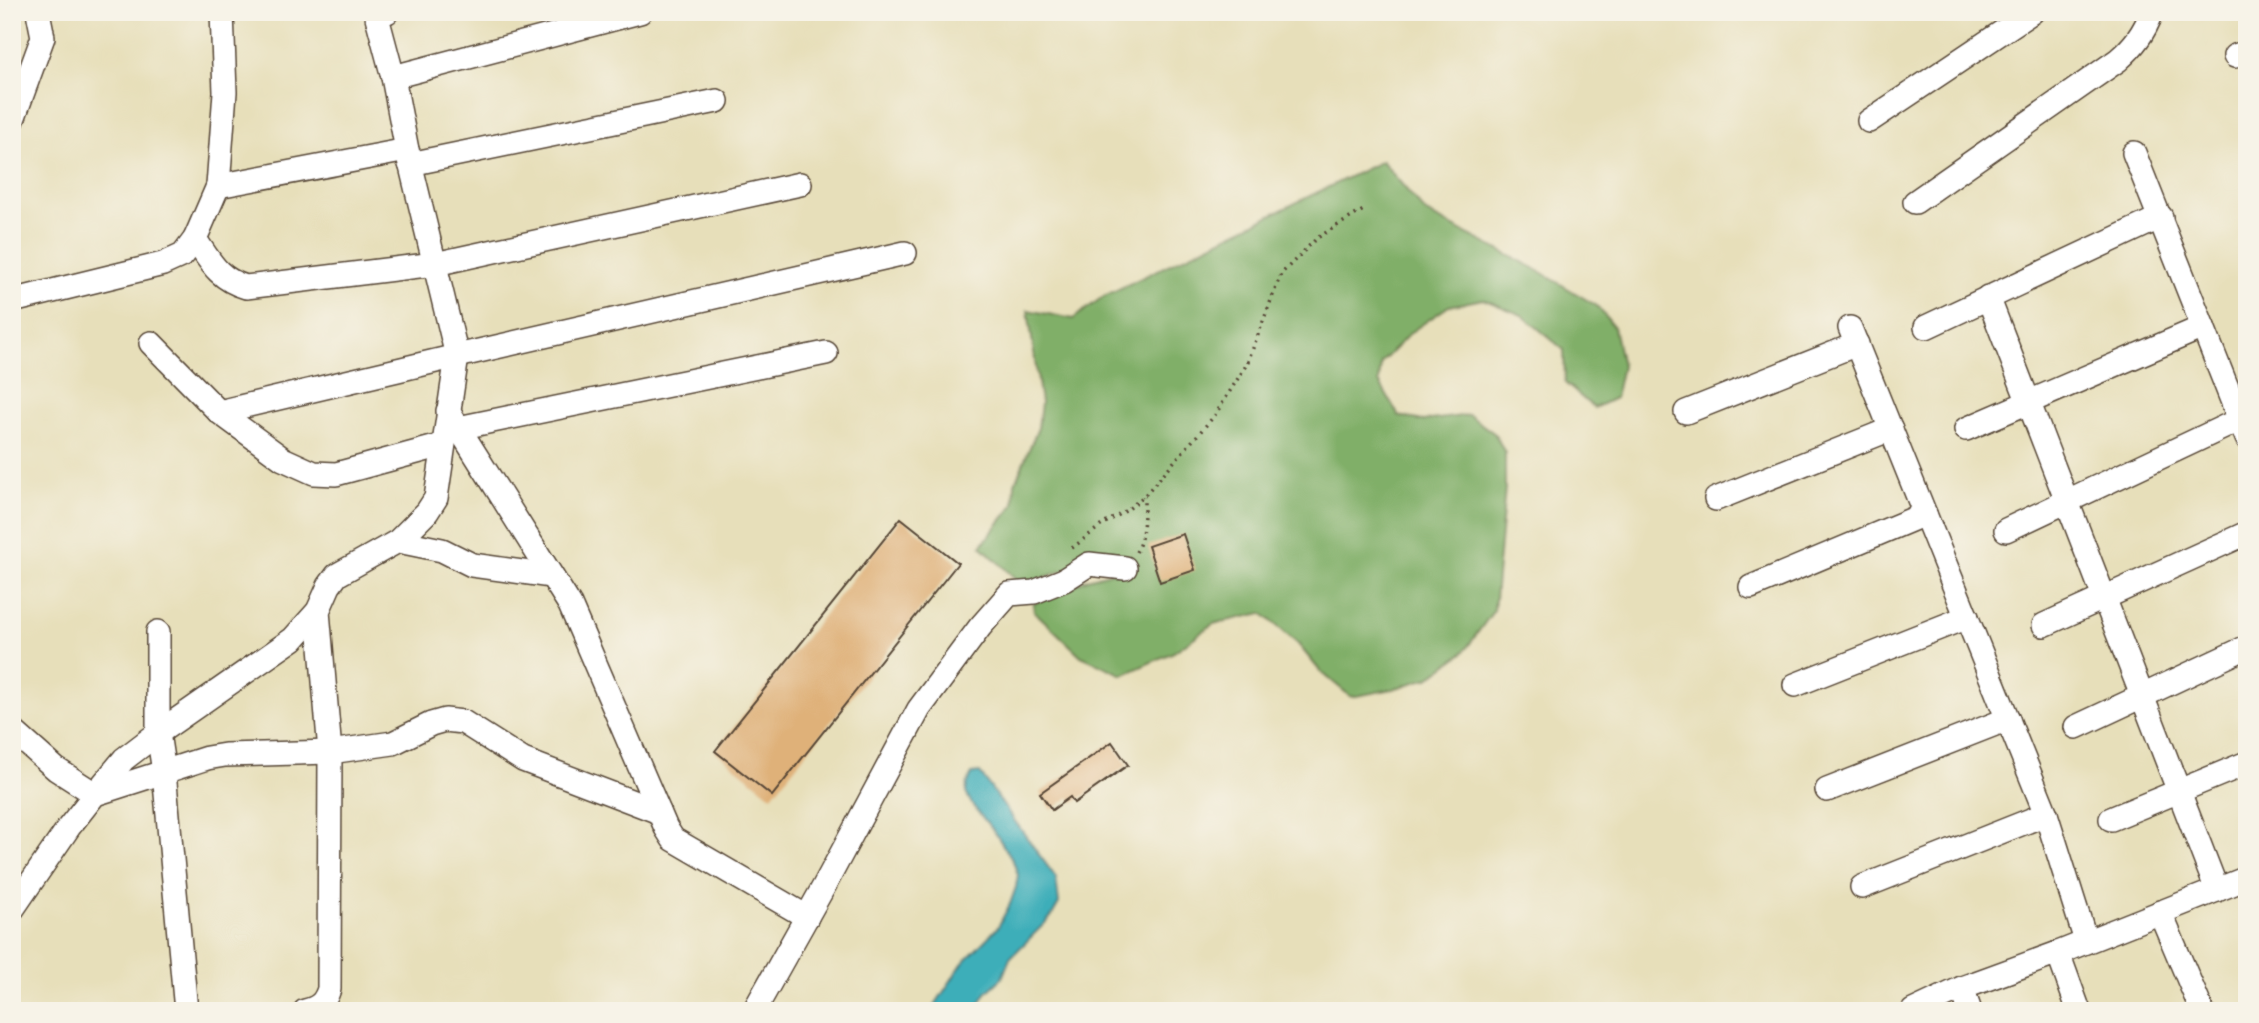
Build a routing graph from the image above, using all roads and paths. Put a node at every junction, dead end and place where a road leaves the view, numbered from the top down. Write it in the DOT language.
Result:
graph roads {
  1 [pos="38,12"];
  2 [pos="222,12"];
  3 [pos="387,12"];
  4 [pos="640,12"];
  5 [pos="2032,12"];
  6 [pos="2152,12"];
  7 [pos="393,77"];
  8 [pos="717,101"];
  9 [pos="1869,121"];
  10 [pos="12,122"];
  11 [pos="2134,153"];
  12 [pos="409,157"];
  13 [pos="800,184"];
  14 [pos="218,186"];
  15 [pos="1914,202"];
  16 [pos="1365,209"];
  17 [pos="2161,217"];
  18 [pos="195,239"];
  19 [pos="905,253"];
  20 [pos="435,264"];
  21 [pos="1988,297"];
  22 [pos="12,301"];
  23 [pos="1926,327"];
  24 [pos="2203,327"];
  25 [pos="151,343"];
  26 [pos="826,353"];
  27 [pos="457,356"];
  28 [pos="2029,402"];
  29 [pos="219,412"];
  30 [pos="1686,412"];
  31 [pos="450,428"];
  32 [pos="1891,429"];
  33 [pos="1966,429"];
  34 [pos="2243,429"];
  35 [pos="1144,496"];
  36 [pos="1716,499"];
  37 [pos="2067,501"];
  38 [pos="1925,514"];
  39 [pos="2006,530"];
  40 [pos="2247,533"];
  41 [pos="398,541"];
  42 [pos="1125,568"];
  43 [pos="551,576"];
  44 [pos="1064,580"];
  45 [pos="1751,587"];
  46 [pos="2105,597"];
  47 [pos="318,611"];
  48 [pos="1967,617"];
  49 [pos="2044,625"];
  50 [pos="158,632"];
  51 [pos="2247,647"];
  52 [pos="1795,685"];
  53 [pos="2144,696"];
  54 [pos="2008,719"];
  55 [pos="2076,727"];
  56 [pos="12,730"];
  57 [pos="158,733"];
  58 [pos="330,752"];
  59 [pos="2247,763"];
  60 [pos="164,772"];
  61 [pos="1827,790"];
  62 [pos="2180,791"];
  63 [pos="95,794"];
  64 [pos="659,812"];
  65 [pos="2046,814"];
  66 [pos="2112,819"];
  67 [pos="2247,878"];
  68 [pos="1862,887"];
  69 [pos="2217,890"];
  70 [pos="12,910"];
  71 [pos="2160,912"];
  72 [pos="807,917"];
  73 [pos="2086,941"];
  74 [pos="2058,953"];
  75 [pos="1962,988"];
  76 [pos="186,1011"];
  77 [pos="305,1011"];
  78 [pos="754,1011"];
  79 [pos="1913,1011"];
  80 [pos="1970,1011"];
  81 [pos="2079,1011"];
  82 [pos="2202,1011"];
  1 -- 10 [label="street"];
  2 -- 14 [label="street"];
  3 -- 7 [label="street"];
  4 -- 7 [label="street"];
  5 -- 9 [label="street"];
  6 -- 15 [label="street"];
  7 -- 12 [label="street"];
  8 -- 12 [label="street"];
  11 -- 17 [label="street"];
  12 -- 14 [label="street"];
  12 -- 20 [label="street"];
  13 -- 20 [label="street"];
  14 -- 18 [label="street"];
  16 -- 35 [label="path"];
  17 -- 21 [label="street"];
  17 -- 24 [label="street"];
  18 -- 20 [label="street"];
  18 -- 22 [label="street"];
  19 -- 27 [label="street"];
  20 -- 27 [label="street"];
  21 -- 23 [label="street"];
  21 -- 28 [label="street"];
  24 -- 28 [label="street"];
  24 -- 34 [label="street"];
  25 -- 29 [label="street"];
  26 -- 31 [label="street"];
  27 -- 29 [label="street"];
  27 -- 31 [label="street"];
  28 -- 33 [label="street"];
  28 -- 37 [label="street"];
  29 -- 31 [label="street"];
  30 -- 32 [label="street"];
  31 -- 41 [label="street"];
  31 -- 43 [label="street"];
  32 -- 36 [label="street"];
  32 -- 38 [label="street"];
  34 -- 37 [label="street"];
  35 -- 42 [label="path"];
  35 -- 44 [label="path"];
  37 -- 39 [label="street"];
  37 -- 46 [label="street"];
  38 -- 45 [label="street"];
  38 -- 48 [label="street"];
  40 -- 46 [label="street"];
  41 -- 43 [label="street"];
  41 -- 47 [label="street"];
  42 -- 44 [label="street"];
  43 -- 64 [label="street"];
  44 -- 72 [label="street"];
  46 -- 49 [label="street"];
  46 -- 53 [label="street"];
  47 -- 57 [label="street"];
  47 -- 58 [label="street"];
  48 -- 52 [label="street"];
  48 -- 54 [label="street"];
  50 -- 57 [label="street"];
  51 -- 53 [label="street"];
  53 -- 55 [label="street"];
  53 -- 62 [label="street"];
  54 -- 61 [label="street"];
  54 -- 65 [label="street"];
  56 -- 63 [label="street"];
  57 -- 60 [label="street"];
  57 -- 63 [label="street"];
  58 -- 60 [label="street"];
  58 -- 64 [label="street"];
  58 -- 77 [label="street"];
  59 -- 62 [label="street"];
  60 -- 63 [label="street"];
  60 -- 76 [label="street"];
  62 -- 66 [label="street"];
  62 -- 69 [label="street"];
  63 -- 70 [label="street"];
  64 -- 72 [label="street"];
  65 -- 68 [label="street"];
  65 -- 73 [label="street"];
  67 -- 69 [label="street"];
  69 -- 71 [label="street"];
  71 -- 73 [label="street"];
  71 -- 82 [label="street"];
  72 -- 78 [label="street"];
  73 -- 74 [label="street"];
  74 -- 75 [label="street"];
  74 -- 81 [label="street"];
  75 -- 79 [label="street"];
  75 -- 80 [label="street"];
}
